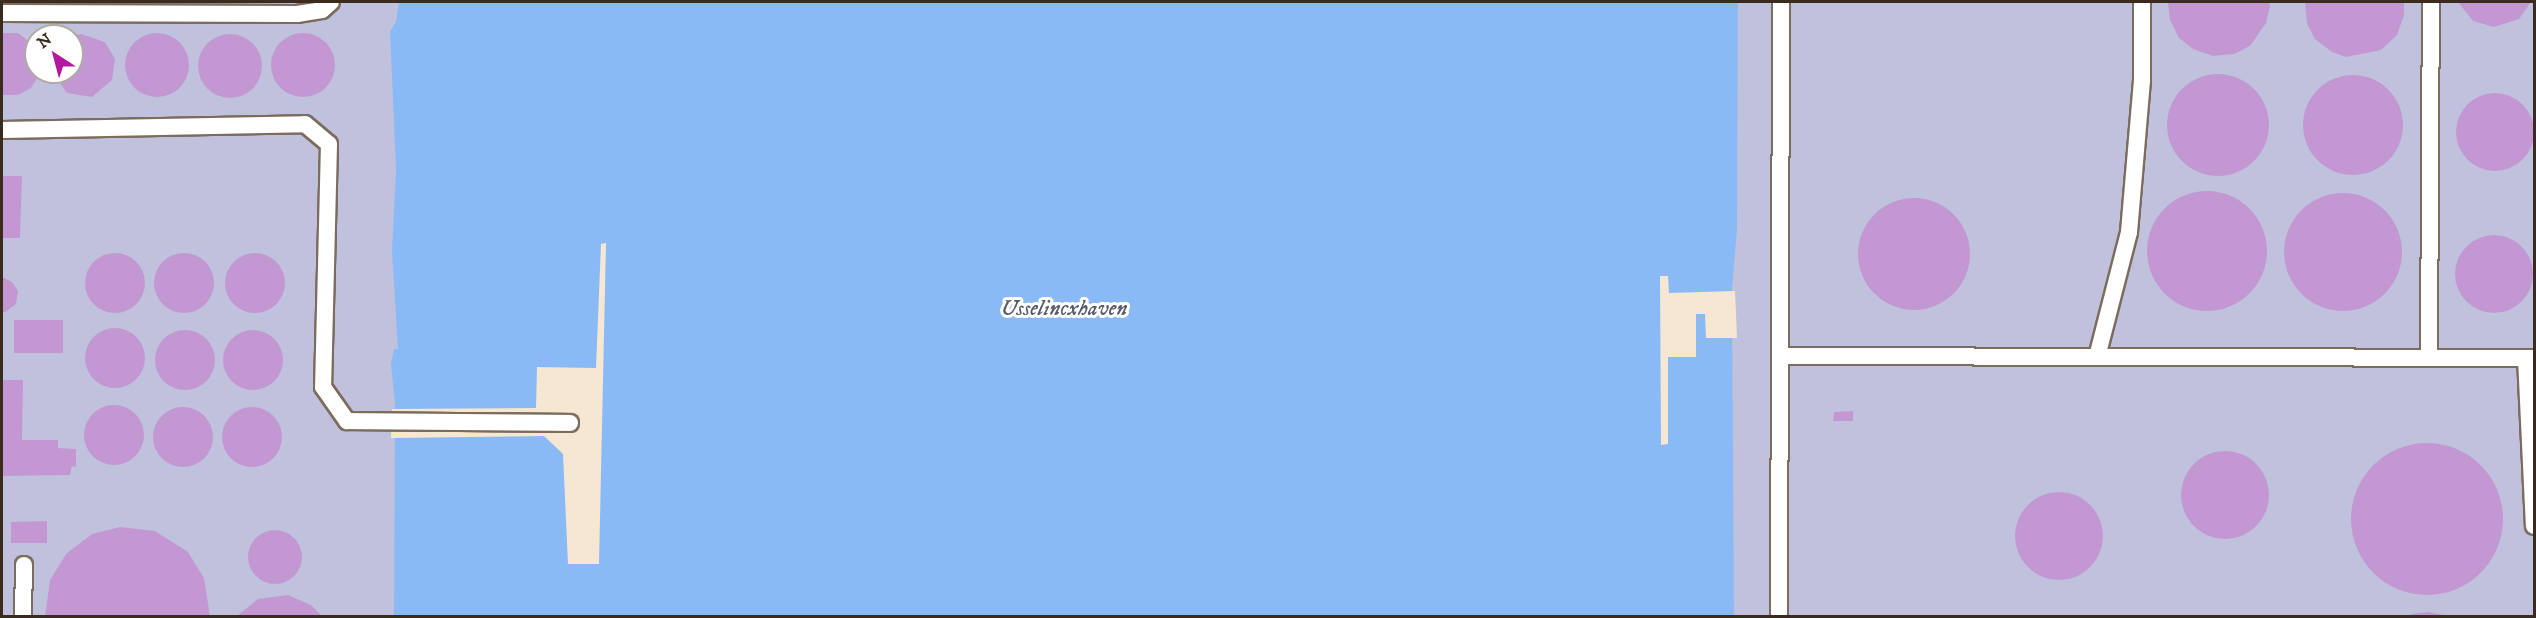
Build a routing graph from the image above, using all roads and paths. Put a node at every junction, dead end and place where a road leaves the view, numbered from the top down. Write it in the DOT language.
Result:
graph roads {
  1 [pos="331,2"];
  2 [pos="1781,2"];
  3 [pos="2142,2"];
  4 [pos="2431,2"];
  5 [pos="2,13"];
  6 [pos="2,130"];
  7 [pos="1780,356"];
  8 [pos="2097,357"];
  9 [pos="2429,358"];
  10 [pos="2530,358"];
  11 [pos="570,423"];
  12 [pos="2535,526"];
  13 [pos="24,566"];
  14 [pos="23,616"];
  15 [pos="1779,616"];
  1 -- 5 [label="lane"];
  2 -- 7 [label="lane"];
  3 -- 8 [label="lane"];
  4 -- 9 [label="lane"];
  6 -- 11 [label="lane"];
  7 -- 8 [label="lane"];
  7 -- 15 [label="lane"];
  8 -- 9 [label="lane"];
  9 -- 10 [label="lane"];
  10 -- 12 [label="lane"];
  13 -- 14 [label="lane"];
}
